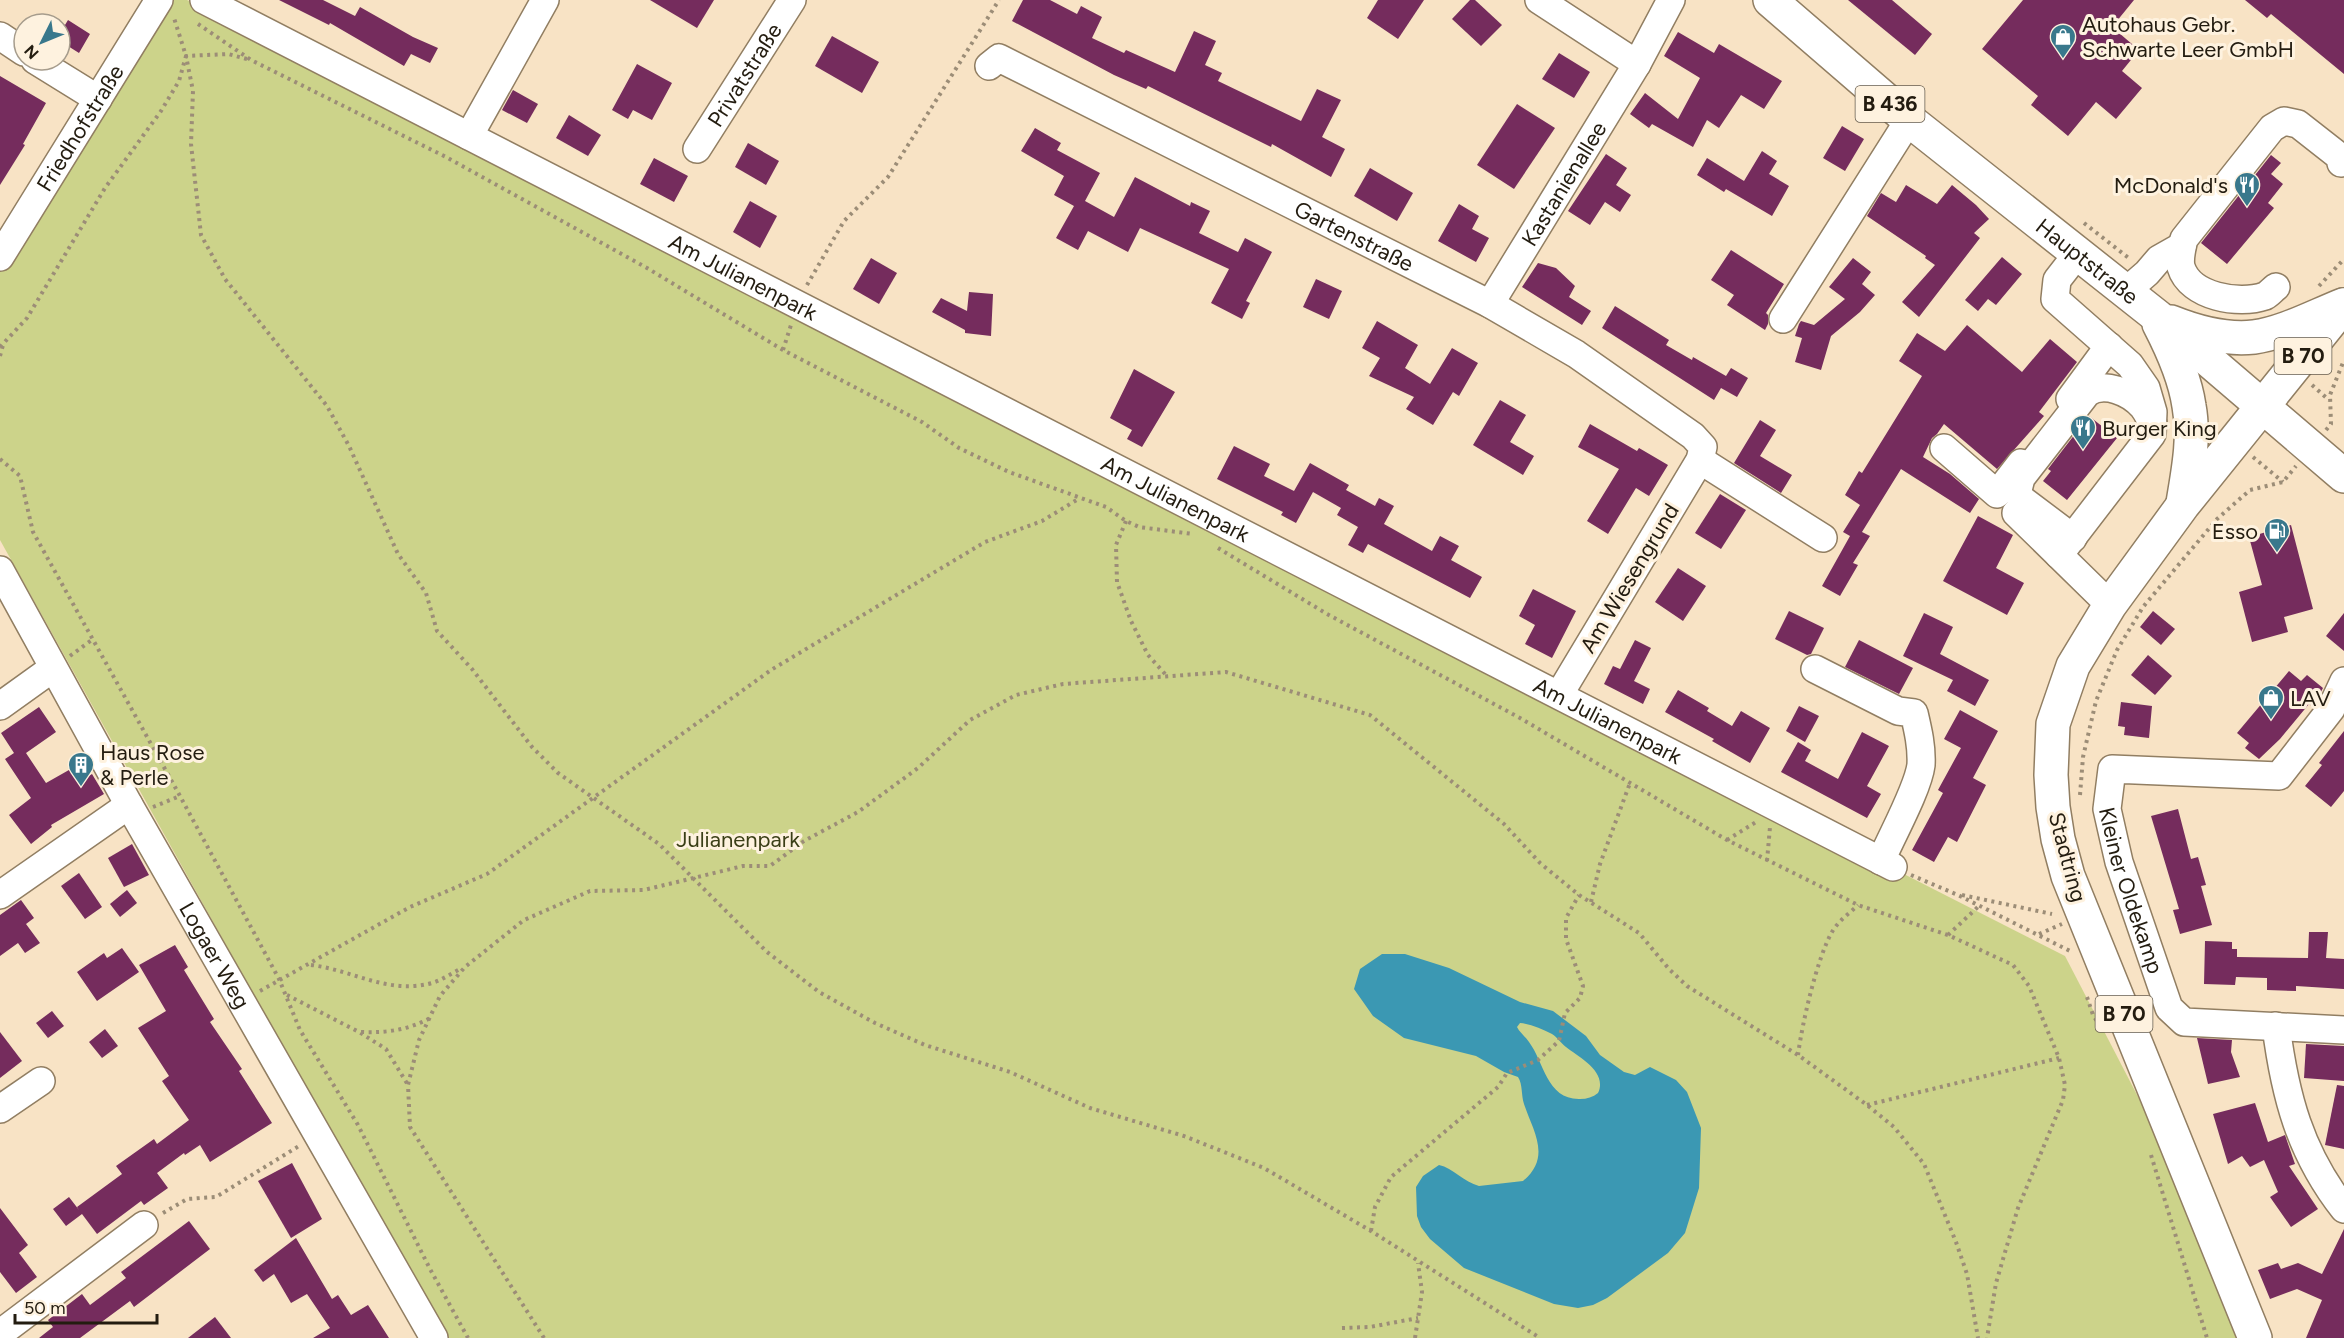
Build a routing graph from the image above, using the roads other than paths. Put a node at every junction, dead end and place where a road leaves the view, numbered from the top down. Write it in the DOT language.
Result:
graph roads {
  1 [pos="545,0"];
  2 [pos="792,0"];
  3 [pos="1539,0"];
  4 [pos="1671,0"];
  5 [pos="1770,0"];
  6 [pos="166,6"];
  7 [pos="196,9"];
  8 [pos="1637,64"];
  9 [pos="989,66"];
  10 [pos="54,72"];
  11 [pos="98,99"];
  12 [pos="1909,120"];
  13 [pos="469,136"];
  14 [pos="697,149"];
  15 [pos="2341,163"];
  16 [pos="2182,246"];
  17 [pos="2078,253"];
  18 [pos="0,257"];
  19 [pos="2133,280"];
  20 [pos="2276,287"];
  21 [pos="1490,303"];
  22 [pos="2344,305"];
  23 [pos="2156,316"];
  24 [pos="1783,319"];
  25 [pos="2109,346"];
  26 [pos="2262,408"];
  27 [pos="2153,430"];
  28 [pos="1944,448"];
  29 [pos="1701,454"];
  30 [pos="2344,476"];
  31 [pos="1997,494"];
  32 [pos="2183,505"];
  33 [pos="1823,538"];
  34 [pos="2066,547"];
  35 [pos="0,570"];
  36 [pos="2110,605"];
  37 [pos="53,668"];
  38 [pos="1815,669"];
  39 [pos="2344,681"];
  40 [pos="1559,695"];
  41 [pos="0,706"];
  42 [pos="129,805"];
  43 [pos="0,895"];
  44 [pos="2276,1026"];
  45 [pos="2344,1030"];
  46 [pos="41,1081"];
  47 [pos="0,1109"];
  48 [pos="2344,1209"];
  49 [pos="144,1225"];
  50 [pos="2,1333"];
  51 [pos="434,1338"];
  52 [pos="2255,1338"];
  1 -- 13 [label="street"];
  2 -- 14 [label="street, Privatstraße"];
  3 -- 8 [label="street"];
  4 -- 8 [label="street, Kastanienallee"];
  5 -- 12 [label="main road, Hauptstraße / B 436"];
  6 -- 11 [label="street, Friedhofstraße"];
  7 -- 13 [label="street, Am Julianenpark"];
  8 -- 21 [label="street, Kastanienallee"];
  9 -- 21 [label="street, Gartenstraße"];
  10 -- 11 [label="street"];
  11 -- 18 [label="street, Friedhofstraße"];
  12 -- 17 [label="main road, Hauptstraße / B 436"];
  12 -- 24 [label="street"];
  13 -- 40 [label="street, Am Julianenpark"];
  15 -- 16 [label="street"];
  16 -- 19 [label="street"];
  16 -- 20 [label="street"];
  17 -- 19 [label="main road, Hauptstraße / B 436"];
  17 -- 25 [label="street"];
  19 -- 23 [label="main road, Hauptstraße / B 436"];
  21 -- 29 [label="street, Gartenstraße"];
  22 -- 23 [label="main road"];
  22 -- 26 [label="main road, B 70"];
  23 -- 26 [label="main road, Hauptstraße / B 436"];
  23 -- 32 [label="main road, B 436"];
  25 -- 27 [label="street"];
  25 -- 31 [label="street"];
  26 -- 30 [label="main road, Hauptstraße"];
  26 -- 32 [label="main road, Stadtring / B 70"];
  27 -- 34 [label="street"];
  27 -- 34 [label="street"];
  28 -- 31 [label="street"];
  29 -- 33 [label="street"];
  29 -- 40 [label="street, Am Wiesengrund"];
  31 -- 34 [label="street"];
  32 -- 36 [label="main road, Stadtring / B 70"];
  34 -- 36 [label="street"];
  35 -- 37 [label="street, Logaer Weg"];
  36 -- 52 [label="main road, Stadtring / B 70"];
  37 -- 41 [label="street"];
  37 -- 42 [label="street, Logaer Weg"];
  38 -- 40 [label="street, Am Julianenpark"];
  39 -- 44 [label="street, Kleiner Oldekamp"];
  42 -- 43 [label="street"];
  42 -- 51 [label="street, Logaer Weg"];
  44 -- 45 [label="street, Kleiner Oldekamp"];
  44 -- 48 [label="street"];
  46 -- 47 [label="street"];
  49 -- 50 [label="street"];
}
